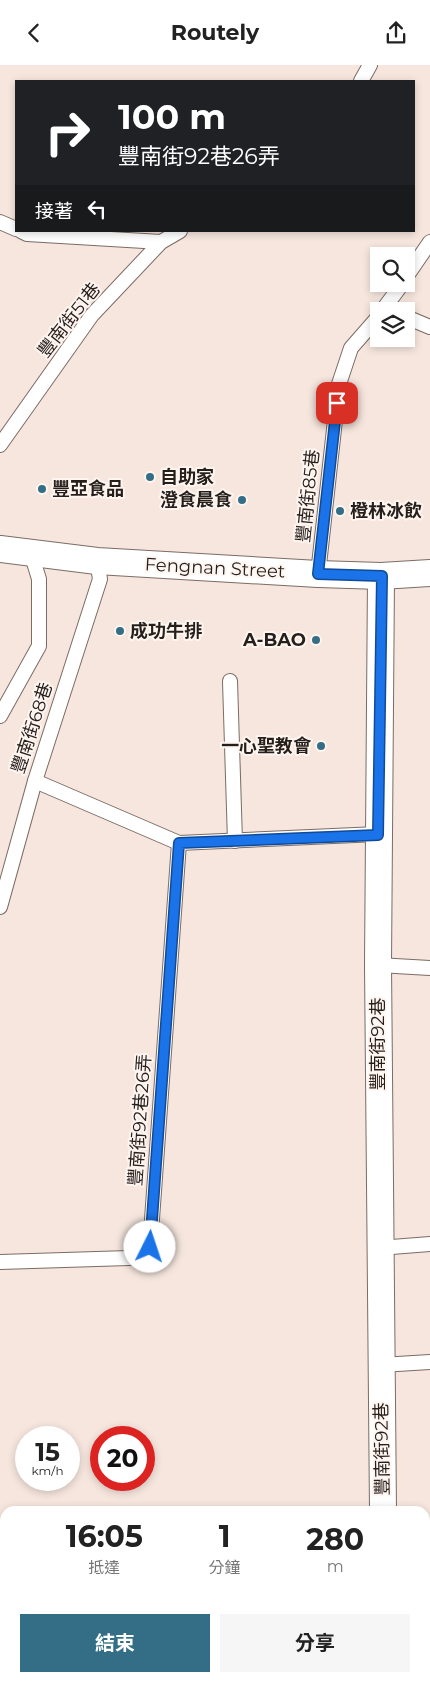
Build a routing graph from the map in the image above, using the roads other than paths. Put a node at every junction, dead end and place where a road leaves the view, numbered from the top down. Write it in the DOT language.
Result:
graph roads {
  1 [pos="370,65"];
  2 [pos="362,80"];
  3 [pos="0,221"];
  4 [pos="15,228"];
  5 [pos="23,232"];
  6 [pos="178,232"];
  7 [pos="162,242"];
  8 [pos="430,242"];
  9 [pos="415,264"];
  10 [pos="415,321"];
  11 [pos="430,327"];
  12 [pos="370,328"];
  13 [pos="0,445"];
  14 [pos="0,549"];
  15 [pos="31,553"];
  16 [pos="98,561"];
  17 [pos="430,573"];
  18 [pos="318,574"];
  19 [pos="382,576"];
  20 [pos="230,681"];
  21 [pos="0,716"];
  22 [pos="35,781"];
  23 [pos="378,835"];
  24 [pos="235,841"];
  25 [pos="179,843"];
  26 [pos="0,907"];
  27 [pos="378,965"];
  28 [pos="430,968"];
  29 [pos="430,1244"];
  30 [pos="379,1248"];
  31 [pos="0,1262"];
  32 [pos="430,1362"];
  33 [pos="381,1365"];
  34 [pos="383,1506"];
  1 -- 2 [label="lane"];
  3 -- 4 [label="lane"];
  5 -- 7 [label="lane"];
  6 -- 7 [label="lane, 豐南街51巷"];
  7 -- 13 [label="lane, 豐南街51巷"];
  8 -- 9 [label="lane"];
  10 -- 11 [label="lane"];
  12 -- 18 [label="lane, 豐南街85巷"];
  14 -- 15 [label="street, Fengnan Street"];
  15 -- 16 [label="street, Fengnan Street"];
  15 -- 21 [label="lane"];
  16 -- 18 [label="street, Fengnan Street"];
  16 -- 22 [label="lane, 豐南街68巷"];
  17 -- 19 [label="street, Fengnan Street"];
  18 -- 19 [label="street, Fengnan Street"];
  19 -- 23 [label="street, 豐南街92巷"];
  20 -- 24 [label="lane"];
  22 -- 25 [label="lane"];
  22 -- 26 [label="lane, 豐南街68巷"];
  23 -- 24 [label="lane"];
  23 -- 27 [label="street, 豐南街92巷"];
  24 -- 25 [label="lane"];
  25 -- 31 [label="lane, 豐南街92巷26弄"];
  27 -- 28 [label="lane"];
  27 -- 30 [label="street, 豐南街92巷"];
  29 -- 30 [label="lane"];
  30 -- 33 [label="street, 豐南街92巷"];
  32 -- 33 [label="lane"];
  33 -- 34 [label="street, 豐南街92巷"];
}
